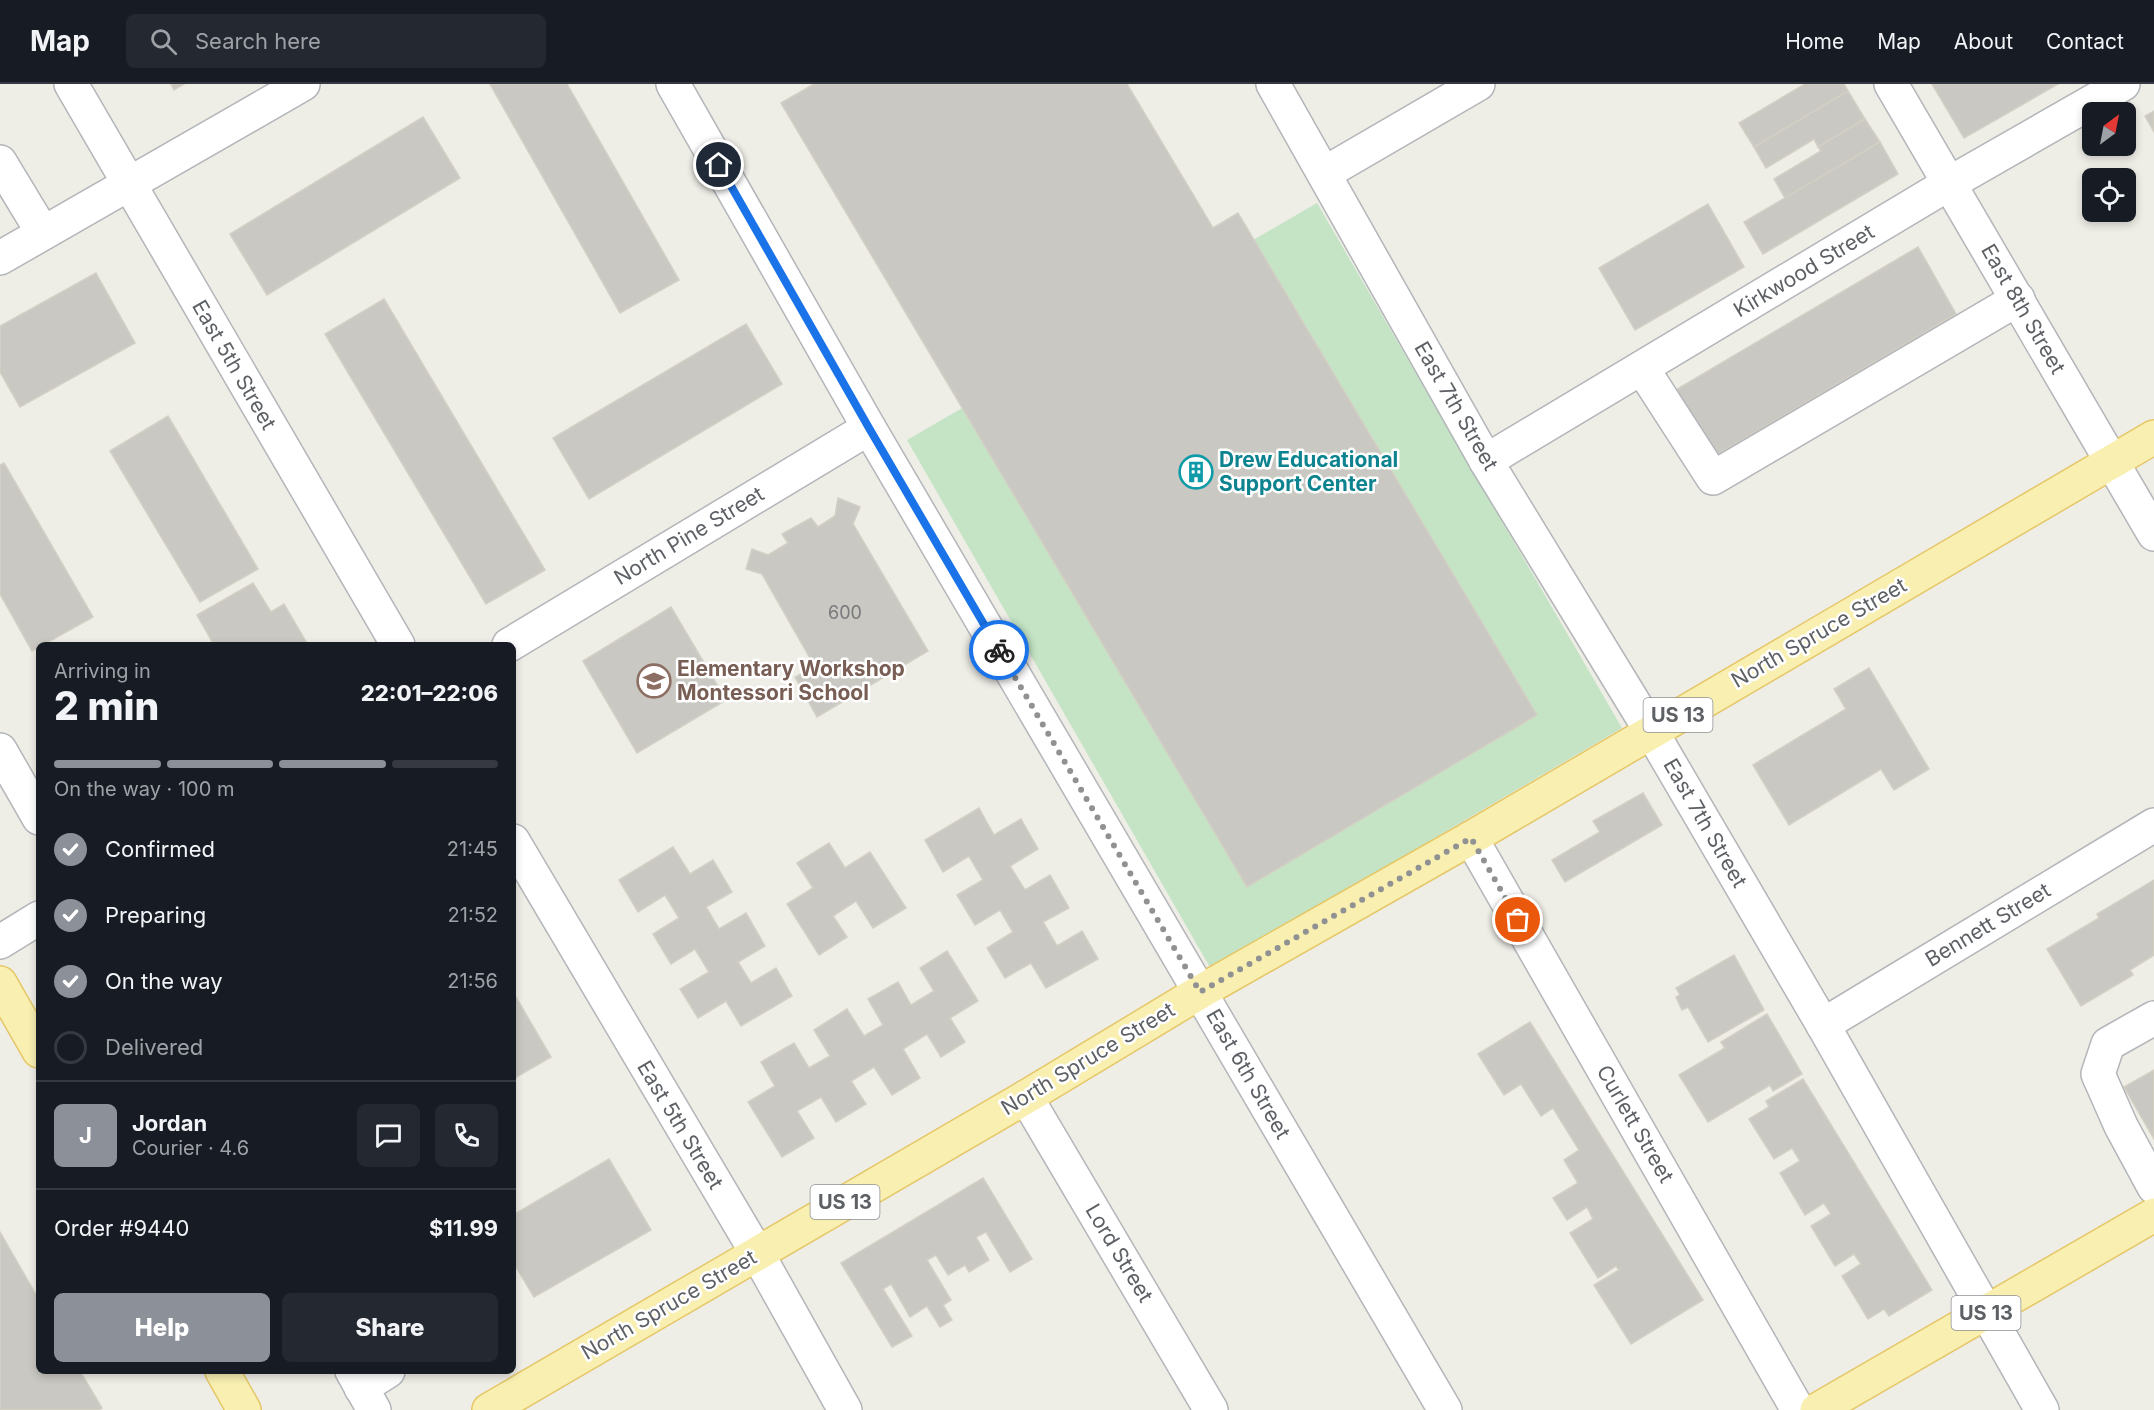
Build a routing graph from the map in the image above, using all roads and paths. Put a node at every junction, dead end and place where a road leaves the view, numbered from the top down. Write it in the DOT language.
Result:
graph roads {
  1 [pos="71,84"];
  2 [pos="303,84"];
  3 [pos="673,84"];
  4 [pos="1273,84"];
  5 [pos="1478,84"];
  6 [pos="1891,84"];
  7 [pos="2123,84"];
  8 [pos="0,162"];
  9 [pos="1325,173"];
  10 [pos="128,183"];
  11 [pos="1950,183"];
  12 [pos="43,233"];
  13 [pos="0,258"];
  14 [pos="2018,299"];
  15 [pos="1642,368"];
  16 [pos="869,428"];
  17 [pos="2154,437"];
  18 [pos="1486,461"];
  19 [pos="2113,461"];
  20 [pos="2154,534"];
  21 [pos="396,642"];
  22 [pos="514,642"];
  23 [pos="1651,731"];
  24 [pos="0,750"];
  25 [pos="36,813"];
  26 [pos="2154,825"];
  27 [pos="1471,838"];
  28 [pos="516,846"];
  29 [pos="36,920"];
  30 [pos="0,942"];
  31 [pos="0,983"];
  32 [pos="1200,992"];
  33 [pos="2154,1018"];
  34 [pos="1823,1025"];
  35 [pos="36,1046"];
  36 [pos="1026,1097"];
  37 [pos="2154,1187"];
  38 [pos="2154,1215"];
  39 [pos="757,1253"];
  40 [pos="1985,1313"];
  41 [pos="224,1374"];
  42 [pos="244,1410"];
  43 [pos="489,1410"];
  44 [pos="845,1410"];
  45 [pos="1211,1410"];
  46 [pos="1445,1410"];
  47 [pos="1798,1410"];
  48 [pos="1817,1410"];
  49 [pos="2042,1410"];
  1 -- 10 [label="street, East 5th Street"];
  2 -- 10 [label="street"];
  3 -- 16 [label="street, East 6th Street"];
  4 -- 9 [label="street, East 7th Street"];
  5 -- 9 [label="street"];
  6 -- 11 [label="street, East 8th Street"];
  7 -- 11 [label="street, Kirkwood Street"];
  8 -- 12 [label="street"];
  9 -- 18 [label="street, East 7th Street"];
  10 -- 12 [label="street"];
  10 -- 21 [label="street, East 5th Street"];
  11 -- 14 [label="street, East 8th Street"];
  11 -- 15 [label="street, Kirkwood Street"];
  12 -- 13 [label="street"];
  14 -- 15 [label="street"];
  14 -- 19 [label="street, East 8th Street"];
  15 -- 18 [label="street, Kirkwood Street"];
  16 -- 22 [label="street, North Pine Street"];
  16 -- 32 [label="street, East 6th Street"];
  17 -- 19 [label="main road, North Spruce Street / US 13"];
  18 -- 23 [label="street, East 7th Street"];
  19 -- 20 [label="street, East 8th Street"];
  19 -- 23 [label="main road, North Spruce Street / US 13"];
  23 -- 27 [label="main road, North Spruce Street / US 13"];
  23 -- 34 [label="street, East 7th Street"];
  24 -- 25 [label="street"];
  26 -- 34 [label="street, Bennett Street"];
  27 -- 32 [label="main road, North Spruce Street / US 13"];
  27 -- 47 [label="street, Curlett Street"];
  28 -- 39 [label="street, East 5th Street"];
  29 -- 30 [label="street"];
  31 -- 35 [label="main road"];
  32 -- 36 [label="main road, North Spruce Street / US 13"];
  32 -- 46 [label="street, East 6th Street"];
  33 -- 37 [label="street"];
  34 -- 40 [label="street, East 7th Street"];
  36 -- 39 [label="main road, North Spruce Street / US 13"];
  36 -- 45 [label="street, Lord Street"];
  38 -- 40 [label="main road, US 13"];
  39 -- 43 [label="main road, North Spruce Street / US 13"];
  39 -- 44 [label="street, East 5th Street"];
  40 -- 48 [label="main road, US 13"];
  40 -- 49 [label="street, East 7th Street"];
  41 -- 42 [label="main road"];
}
